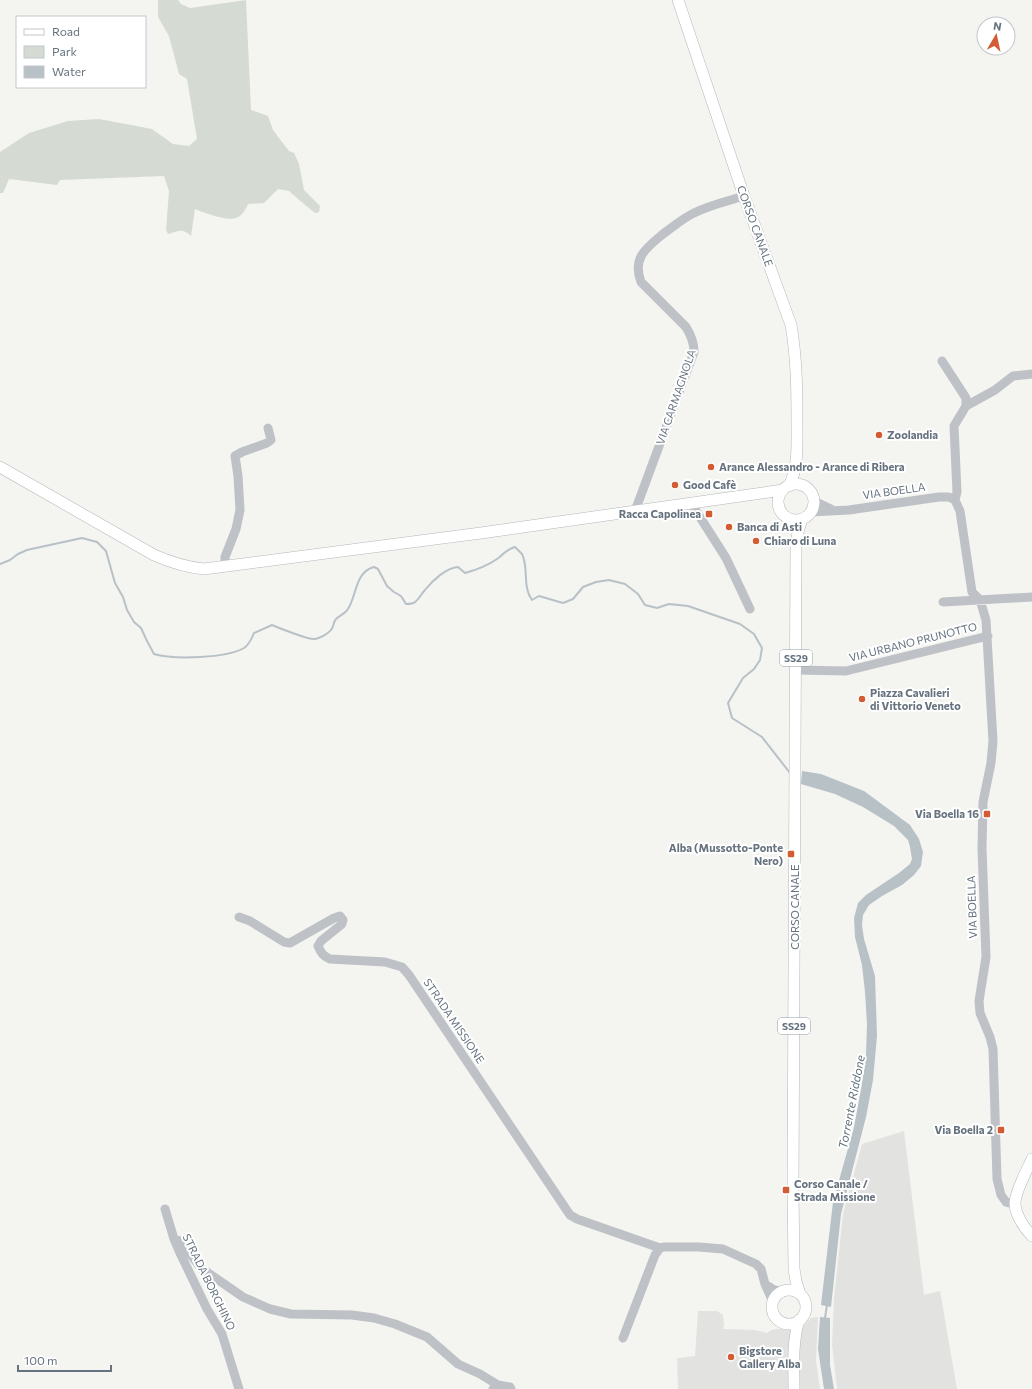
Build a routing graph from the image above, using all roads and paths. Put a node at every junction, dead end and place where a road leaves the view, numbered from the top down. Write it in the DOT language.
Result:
graph roads {
  1 [pos="678,0"];
  2 [pos="744,196"];
  3 [pos="942,361"];
  4 [pos="1032,374"];
  5 [pos="966,406"];
  6 [pos="268,428"];
  7 [pos="797,458"];
  8 [pos="0,466"];
  9 [pos="805,486"];
  10 [pos="786,488"];
  11 [pos="752,495"];
  12 [pos="814,500"];
  13 [pos="955,500"];
  14 [pos="691,503"];
  15 [pos="778,503"];
  16 [pos="635,511"];
  17 [pos="836,511"];
  18 [pos="806,515"];
  19 [pos="790,518"];
  20 [pos="796,545"];
  21 [pos="225,567"];
  22 [pos="1032,597"];
  23 [pos="980,600"];
  24 [pos="943,602"];
  25 [pos="750,609"];
  26 [pos="988,636"];
  27 [pos="796,670"];
  28 [pos="239,917"];
  29 [pos="1032,1159"];
  30 [pos="1015,1204"];
  31 [pos="165,1209"];
  32 [pos="1032,1236"];
  33 [pos="174,1239"];
  34 [pos="660,1248"];
  35 [pos="794,1270"];
  36 [pos="765,1284"];
  37 [pos="784,1291"];
  38 [pos="800,1294"];
  39 [pos="773,1302"];
  40 [pos="799,1320"];
  41 [pos="785,1323"];
  42 [pos="623,1338"];
  43 [pos="794,1345"];
  44 [pos="496,1387"];
  45 [pos="240,1389"];
  46 [pos="511,1389"];
  47 [pos="794,1389"];
  1 -- 2 [label="main road, CORSO CANALE"];
  2 -- 7 [label="main road, CORSO CANALE"];
  2 -- 16 [label="street, VIA CARMAGNOLA"];
  3 -- 5 [label="street"];
  4 -- 5 [label="street"];
  5 -- 13 [label="street, VIA BOELLA"];
  6 -- 21 [label="street"];
  7 -- 9 [label="main road, CORSO CANALE"];
  7 -- 10 [label="main road, CORSO CANALE"];
  8 -- 21 [label="main road"];
  9 -- 10 [label="main road"];
  9 -- 12 [label="main road, CORSO CANALE"];
  10 -- 11 [label="main road"];
  10 -- 15 [label="main road, CORSO CANALE"];
  11 -- 14 [label="main road"];
  11 -- 15 [label="main road"];
  12 -- 17 [label="street"];
  12 -- 18 [label="main road, CORSO CANALE"];
  13 -- 17 [label="street, VIA BOELLA"];
  13 -- 23 [label="street, VIA BOELLA"];
  14 -- 16 [label="main road"];
  14 -- 25 [label="street"];
  15 -- 19 [label="main road, CORSO CANALE"];
  16 -- 21 [label="main road"];
  17 -- 18 [label="street, VIA BOELLA"];
  18 -- 19 [label="main road"];
  18 -- 20 [label="main road, CORSO CANALE / SS29"];
  19 -- 20 [label="main road, CORSO CANALE"];
  20 -- 27 [label="main road, CORSO CANALE / SS29"];
  22 -- 23 [label="street"];
  23 -- 24 [label="street"];
  23 -- 26 [label="street, VIA BOELLA"];
  26 -- 27 [label="street, VIA URBANO PRUNOTTO"];
  26 -- 30 [label="street, VIA BOELLA"];
  27 -- 35 [label="main road, CORSO CANALE / SS29"];
  28 -- 34 [label="street, STRADA MISSIONE"];
  29 -- 30 [label="main road"];
  30 -- 32 [label="main road"];
  31 -- 33 [label="street, STRADA BORGHINO"];
  33 -- 44 [label="street"];
  33 -- 45 [label="street, STRADA BORGHINO"];
  34 -- 36 [label="street, STRADA MISSIONE"];
  34 -- 42 [label="street"];
  35 -- 37 [label="main road, CORSO CANALE / SS29"];
  35 -- 38 [label="main road, CORSO CANALE / SS29"];
  36 -- 37 [label="street"];
  36 -- 39 [label="street, STRADA MISSIONE"];
  37 -- 38 [label="main road"];
  37 -- 39 [label="main road, CORSO CANALE"];
  38 -- 40 [label="main road, CORSO CANALE"];
  39 -- 41 [label="main road, CORSO CANALE"];
  40 -- 41 [label="main road"];
  40 -- 43 [label="main road, CORSO CANALE"];
  41 -- 43 [label="main road, CORSO CANALE"];
  43 -- 47 [label="main road, CORSO CANALE"];
  44 -- 46 [label="street"];
}
